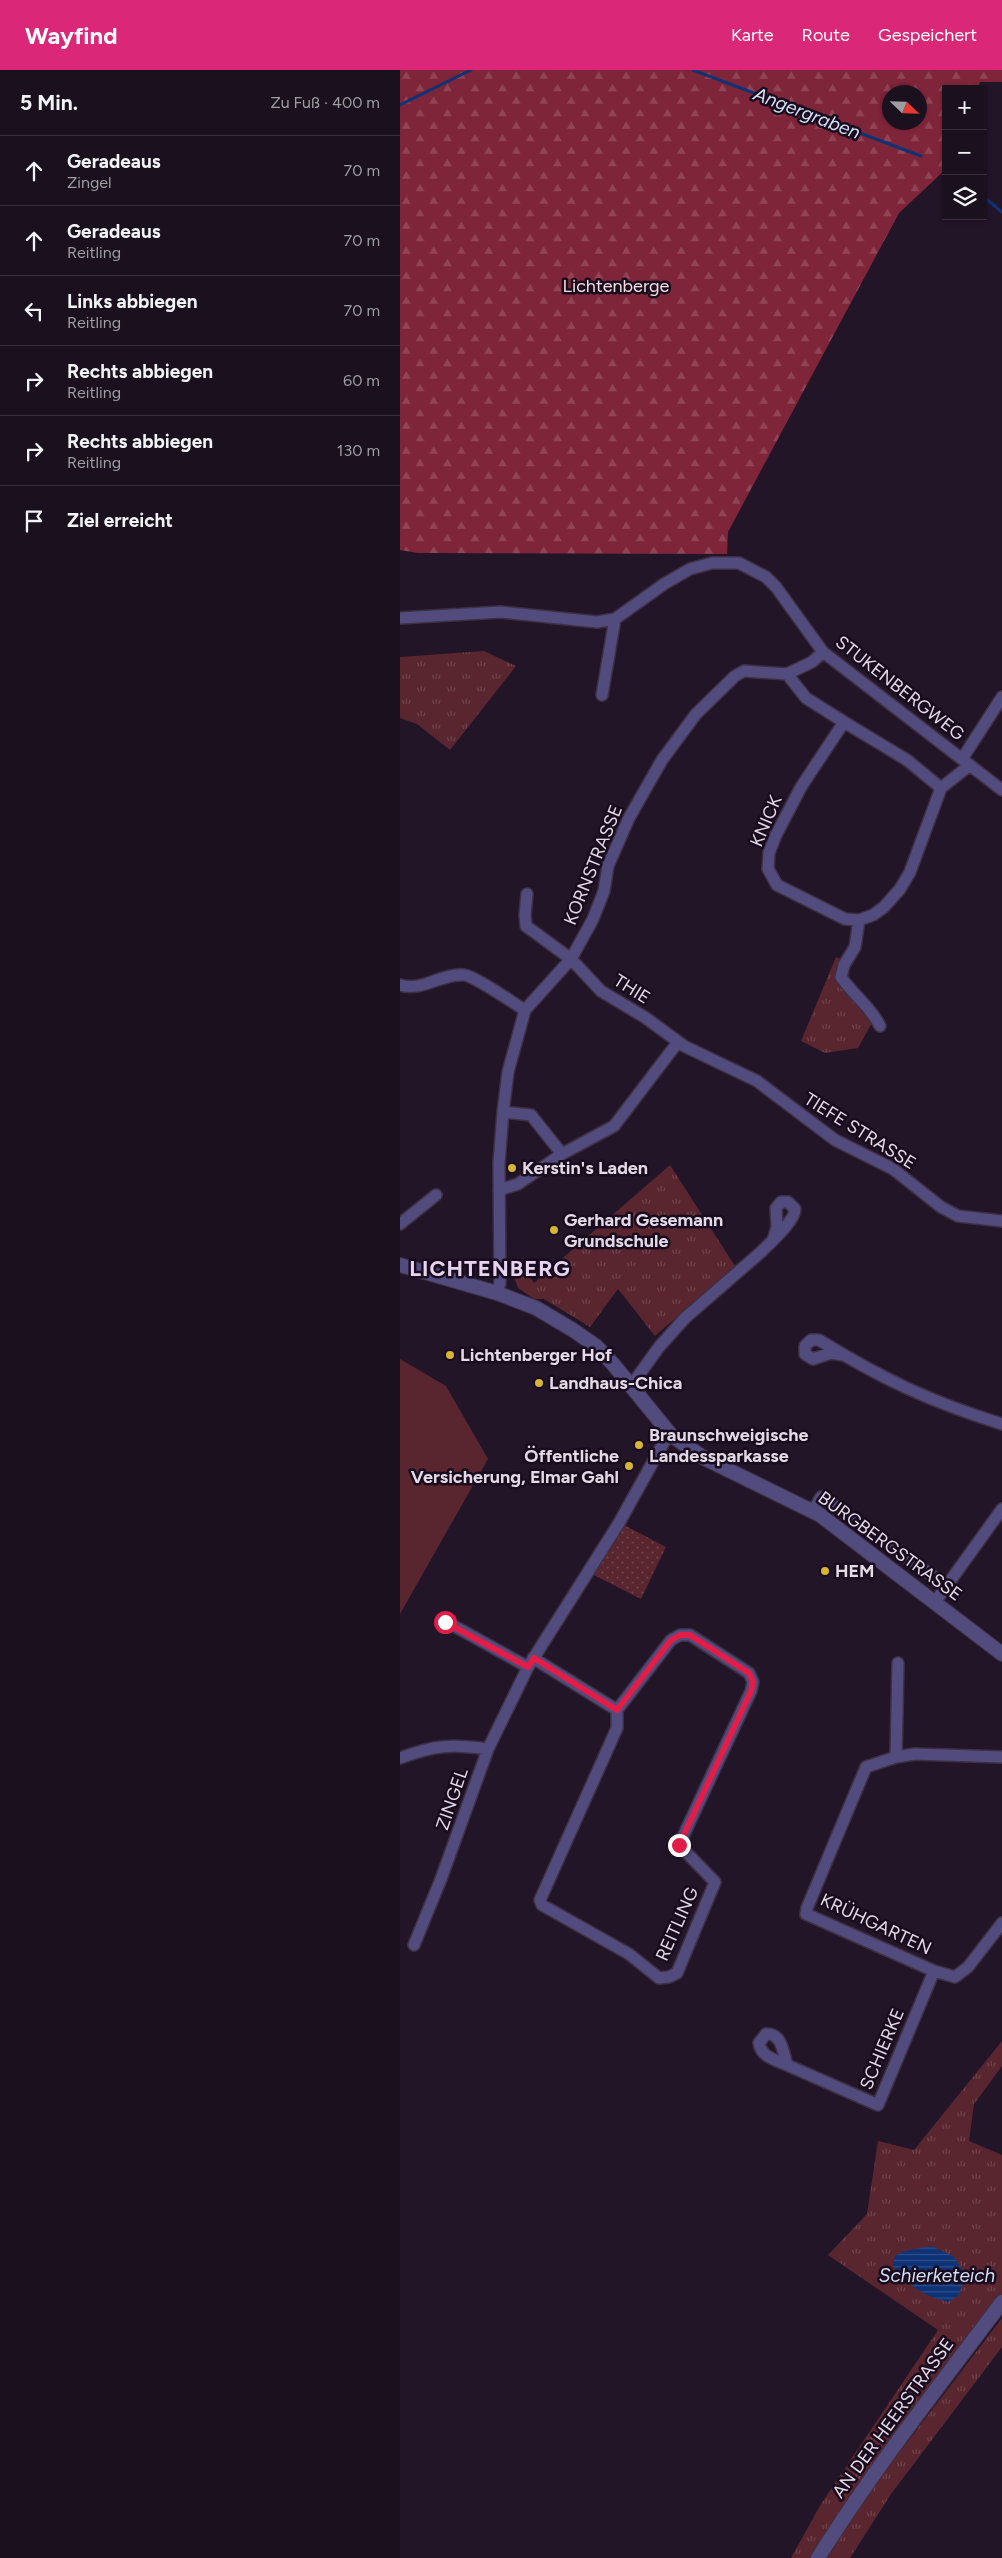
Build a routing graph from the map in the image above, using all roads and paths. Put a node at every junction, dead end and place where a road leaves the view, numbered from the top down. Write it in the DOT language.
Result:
graph roads {
  1 [pos="400,618"];
  2 [pos="615,619"];
  3 [pos="823,652"];
  4 [pos="787,674"];
  5 [pos="602,695"];
  6 [pos="1002,697"];
  7 [pos="844,722"];
  8 [pos="966,762"];
  9 [pos="941,788"];
  10 [pos="1002,790"];
  11 [pos="527,894"];
  12 [pos="859,920"];
  13 [pos="571,959"];
  14 [pos="400,985"];
  15 [pos="525,1010"];
  16 [pos="880,1026"];
  17 [pos="678,1042"];
  18 [pos="503,1112"];
  19 [pos="562,1154"];
  20 [pos="498,1190"];
  21 [pos="436,1195"];
  22 [pos="1002,1221"];
  23 [pos="400,1224"];
  24 [pos="773,1240"];
  25 [pos="401,1267"];
  26 [pos="497,1292"];
  27 [pos="843,1355"];
  28 [pos="631,1386"];
  29 [pos="1002,1424"];
  30 [pos="671,1435"];
  31 [pos="1002,1509"];
  32 [pos="813,1511"];
  33 [pos="945,1590"];
  34 [pos="935,1602"];
  35 [pos="445,1622"];
  36 [pos="1002,1654"];
  37 [pos="531,1663"];
  38 [pos="898,1663"];
  39 [pos="617,1710"];
  40 [pos="488,1748"];
  41 [pos="896,1757"];
  42 [pos="400,1758"];
  43 [pos="1002,1758"];
  44 [pos="1002,1923"];
  45 [pos="414,1945"];
  46 [pos="934,1970"];
  47 [pos="788,2065"];
  48 [pos="1002,2302"];
  49 [pos="818,2558"];
  1 -- 2 [label="street"];
  2 -- 3 [label="street, STUKENBERGWEG"];
  2 -- 5 [label="street"];
  3 -- 4 [label="street, KORNSTRASSE"];
  3 -- 8 [label="street, STUKENBERGWEG"];
  4 -- 7 [label="street"];
  4 -- 13 [label="street, KORNSTRASSE"];
  6 -- 8 [label="street"];
  7 -- 9 [label="street"];
  7 -- 12 [label="street, KNICK"];
  8 -- 9 [label="street"];
  8 -- 10 [label="street, STUKENBERGWEG"];
  9 -- 12 [label="street"];
  11 -- 13 [label="street, THIE"];
  12 -- 16 [label="street"];
  13 -- 15 [label="street, KORNSTRASSE"];
  13 -- 17 [label="street, THIE"];
  14 -- 15 [label="street"];
  15 -- 18 [label="street, KORNSTRASSE"];
  17 -- 19 [label="street"];
  17 -- 22 [label="street, TIEFE STRASSE"];
  18 -- 19 [label="street"];
  18 -- 20 [label="street, KORNSTRASSE"];
  19 -- 20 [label="street"];
  20 -- 26 [label="street, KORNSTRASSE"];
  21 -- 23 [label="street"];
  24 -- 28 [label="street"];
  25 -- 26 [label="street, BURGBERGSTRASSE"];
  26 -- 28 [label="street, BURGBERGSTRASSE"];
  27 -- 29 [label="street"];
  28 -- 30 [label="street, BURGBERGSTRASSE"];
  30 -- 32 [label="street, BURGBERGSTRASSE"];
  30 -- 37 [label="street, ZINGEL"];
  31 -- 33 [label="street"];
  32 -- 33 [label="street"];
  32 -- 34 [label="street, BURGBERGSTRASSE"];
  33 -- 34 [label="street"];
  34 -- 36 [label="street, BURGBERGSTRASSE"];
  35 -- 37 [label="street"];
  37 -- 39 [label="street"];
  37 -- 40 [label="street, ZINGEL"];
  38 -- 41 [label="street"];
  39 -- 39 [label="street, REITLING"];
  40 -- 42 [label="street"];
  40 -- 45 [label="street, ZINGEL"];
  41 -- 43 [label="street, KRÜHGARTEN"];
  41 -- 46 [label="street, KRÜHGARTEN"];
  44 -- 46 [label="street, KRÜHGARTEN"];
  46 -- 47 [label="street, SCHIERKE"];
  48 -- 49 [label="street, AN DER HEERSTRASSE"];
}
